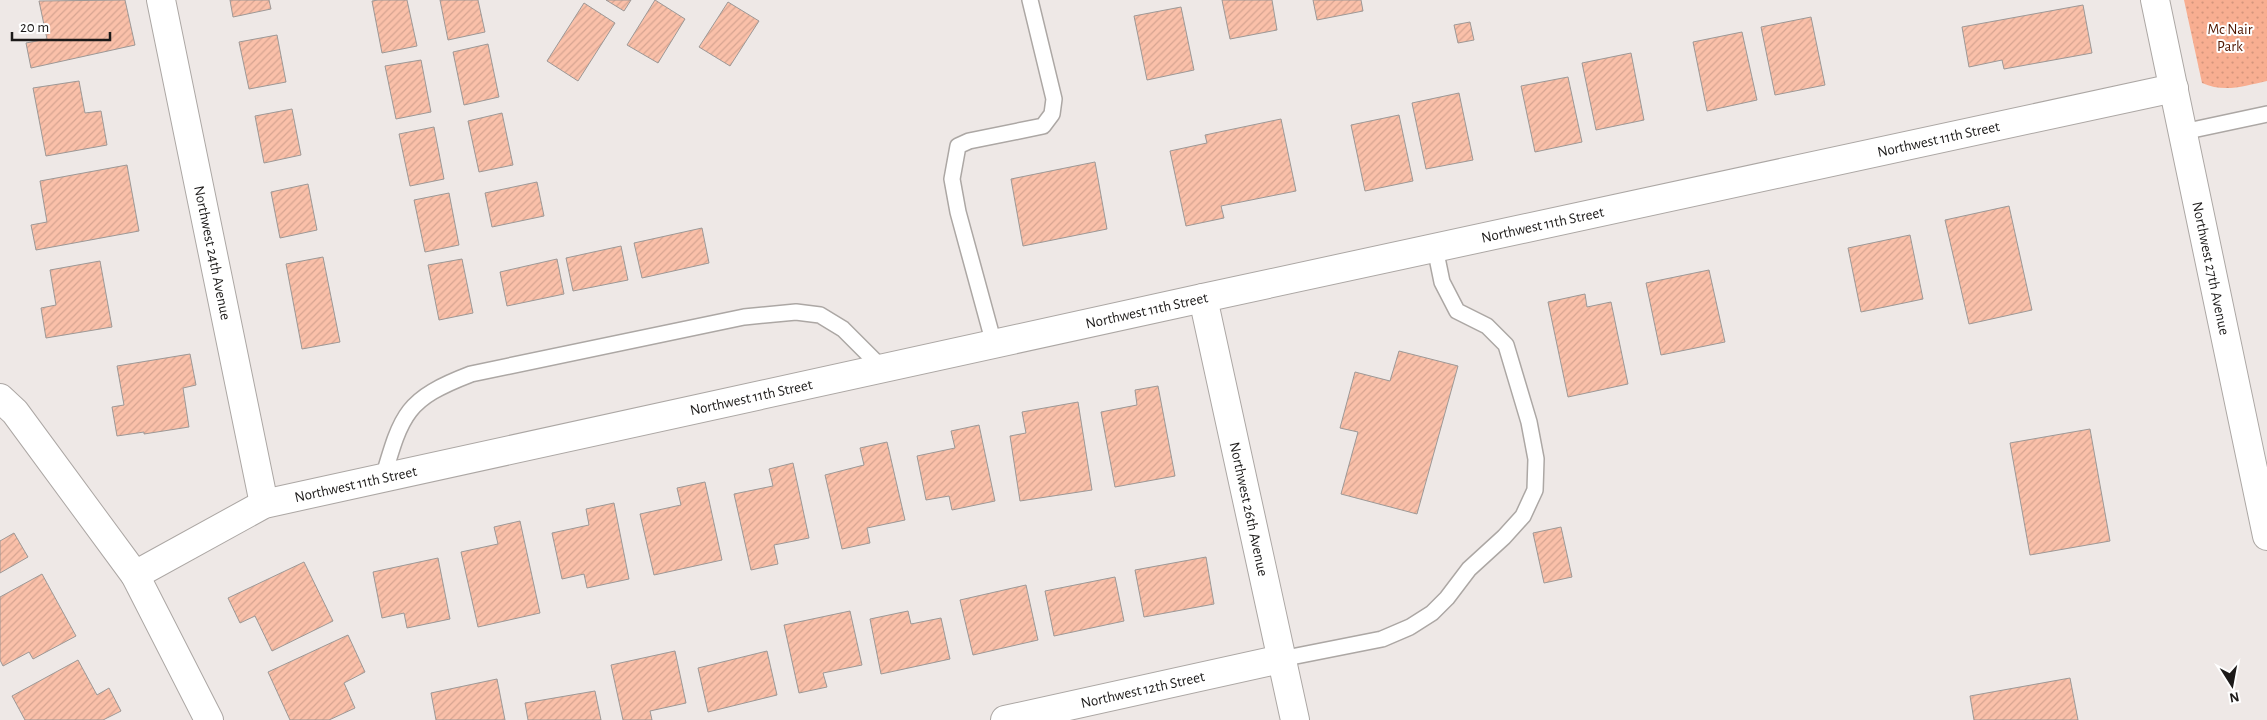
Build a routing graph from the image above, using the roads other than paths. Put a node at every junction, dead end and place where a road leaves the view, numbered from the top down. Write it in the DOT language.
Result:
graph roads {
  1 [pos="161,0"];
  2 [pos="1030,0"];
  3 [pos="2155,0"];
  4 [pos="2174,88"];
  5 [pos="2267,114"];
  6 [pos="2183,132"];
  7 [pos="1435,248"];
  8 [pos="1203,298"];
  9 [pos="994,344"];
  10 [pos="882,368"];
  11 [pos="0,398"];
  12 [pos="383,478"];
  13 [pos="264,504"];
  14 [pos="2267,536"];
  15 [pos="135,575"];
  16 [pos="1281,659"];
  17 [pos="209,720"];
  18 [pos="1005,720"];
  19 [pos="1295,720"];
  1 -- 13 [label="street, Northwest 24th Avenue"];
  2 -- 9 [label="lane"];
  3 -- 4 [label="street, Northwest 27th Avenue"];
  4 -- 6 [label="street, Northwest 27th Avenue"];
  4 -- 7 [label="street, Northwest 11th Street"];
  5 -- 6 [label="lane"];
  6 -- 14 [label="street, Northwest 27th Avenue"];
  7 -- 8 [label="street, Northwest 11th Street"];
  7 -- 16 [label="lane"];
  8 -- 9 [label="street, Northwest 11th Street"];
  8 -- 16 [label="street, Northwest 26th Avenue"];
  9 -- 10 [label="street, Northwest 11th Street"];
  10 -- 12 [label="street, Northwest 11th Street"];
  10 -- 12 [label="lane"];
  11 -- 15 [label="street"];
  12 -- 13 [label="street, Northwest 11th Street"];
  13 -- 15 [label="street, Northwest 11th Street"];
  15 -- 17 [label="street"];
  16 -- 18 [label="street, Northwest 12th Street"];
  16 -- 19 [label="street, Northwest 26th Avenue"];
}
